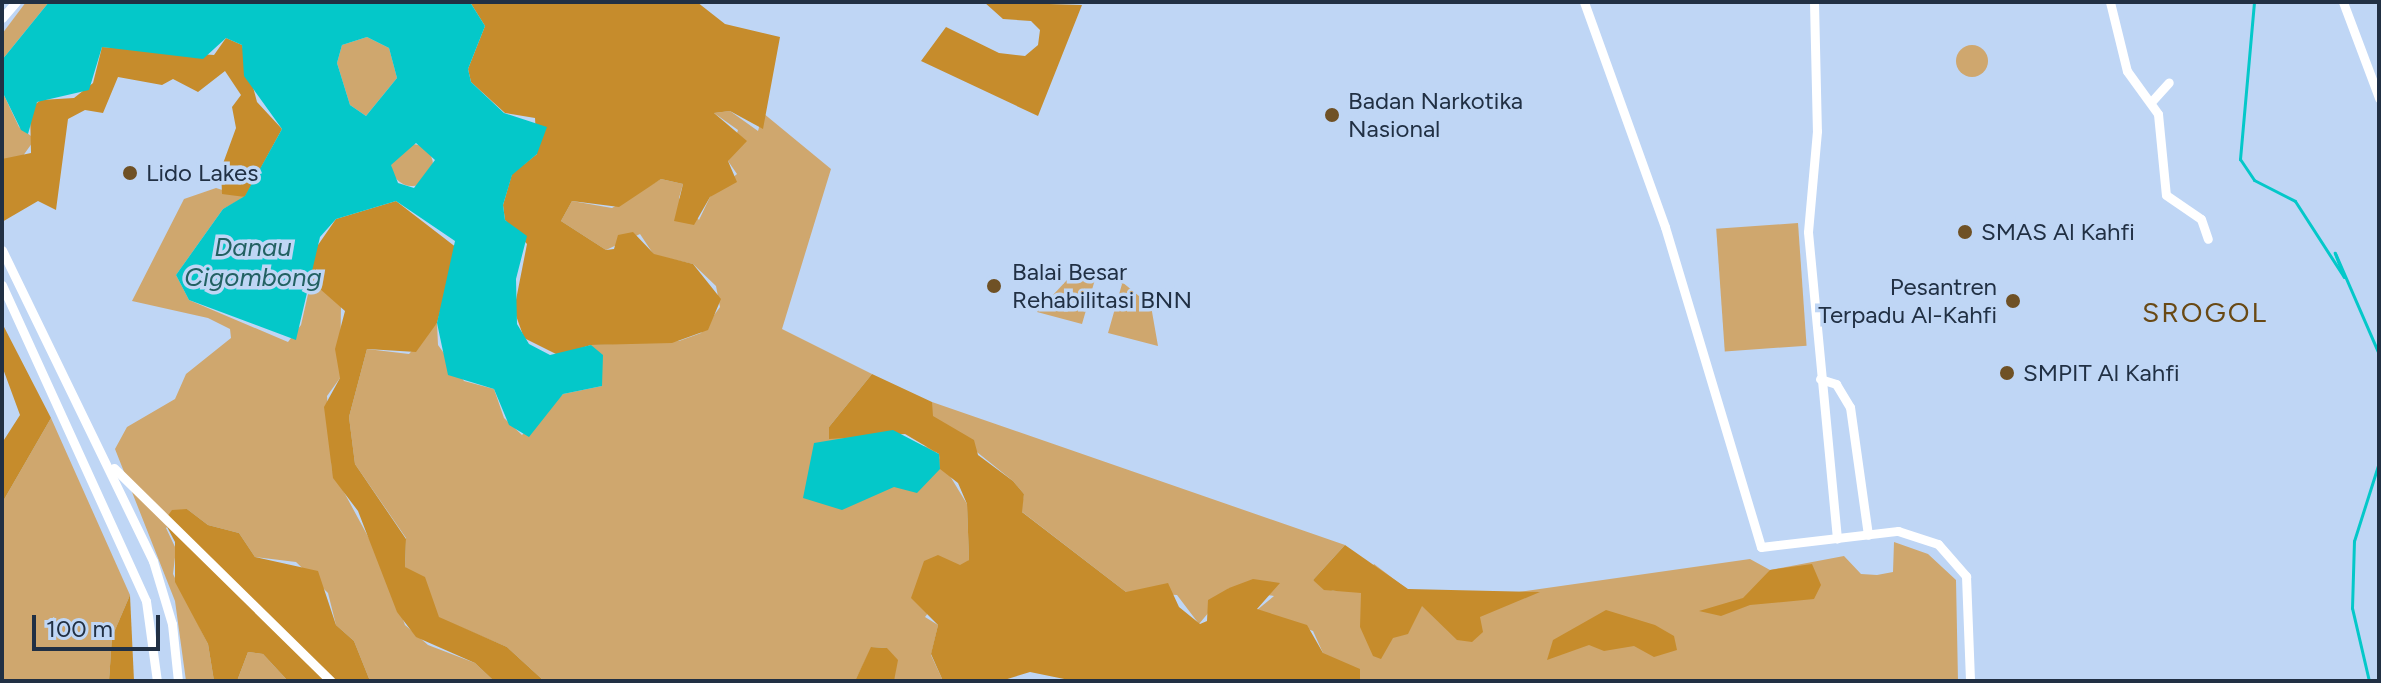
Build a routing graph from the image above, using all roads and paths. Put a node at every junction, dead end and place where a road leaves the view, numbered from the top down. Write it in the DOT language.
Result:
graph roads {
  1 [pos="16,2"];
  2 [pos="1584,2"];
  3 [pos="1814,2"];
  4 [pos="2110,2"];
  5 [pos="2343,2"];
  6 [pos="2,18"];
  7 [pos="2169,82"];
  8 [pos="2379,98"];
  9 [pos="2152,101"];
  10 [pos="2208,239"];
  11 [pos="2,250"];
  12 [pos="2,285"];
  13 [pos="1820,379"];
  14 [pos="109,463"];
  15 [pos="1868,535"];
  16 [pos="1837,539"];
  17 [pos="157,681"];
  18 [pos="178,681"];
  19 [pos="331,681"];
  20 [pos="1970,681"];
  1 -- 6 [label="street"];
  2 -- 16 [label="street"];
  3 -- 13 [label="street"];
  4 -- 9 [label="street"];
  5 -- 8 [label="street"];
  7 -- 9 [label="street"];
  9 -- 10 [label="street"];
  11 -- 14 [label="street"];
  12 -- 17 [label="street"];
  13 -- 15 [label="street"];
  13 -- 16 [label="street"];
  14 -- 18 [label="street"];
  14 -- 19 [label="street"];
  15 -- 16 [label="street"];
  15 -- 20 [label="street"];
}
